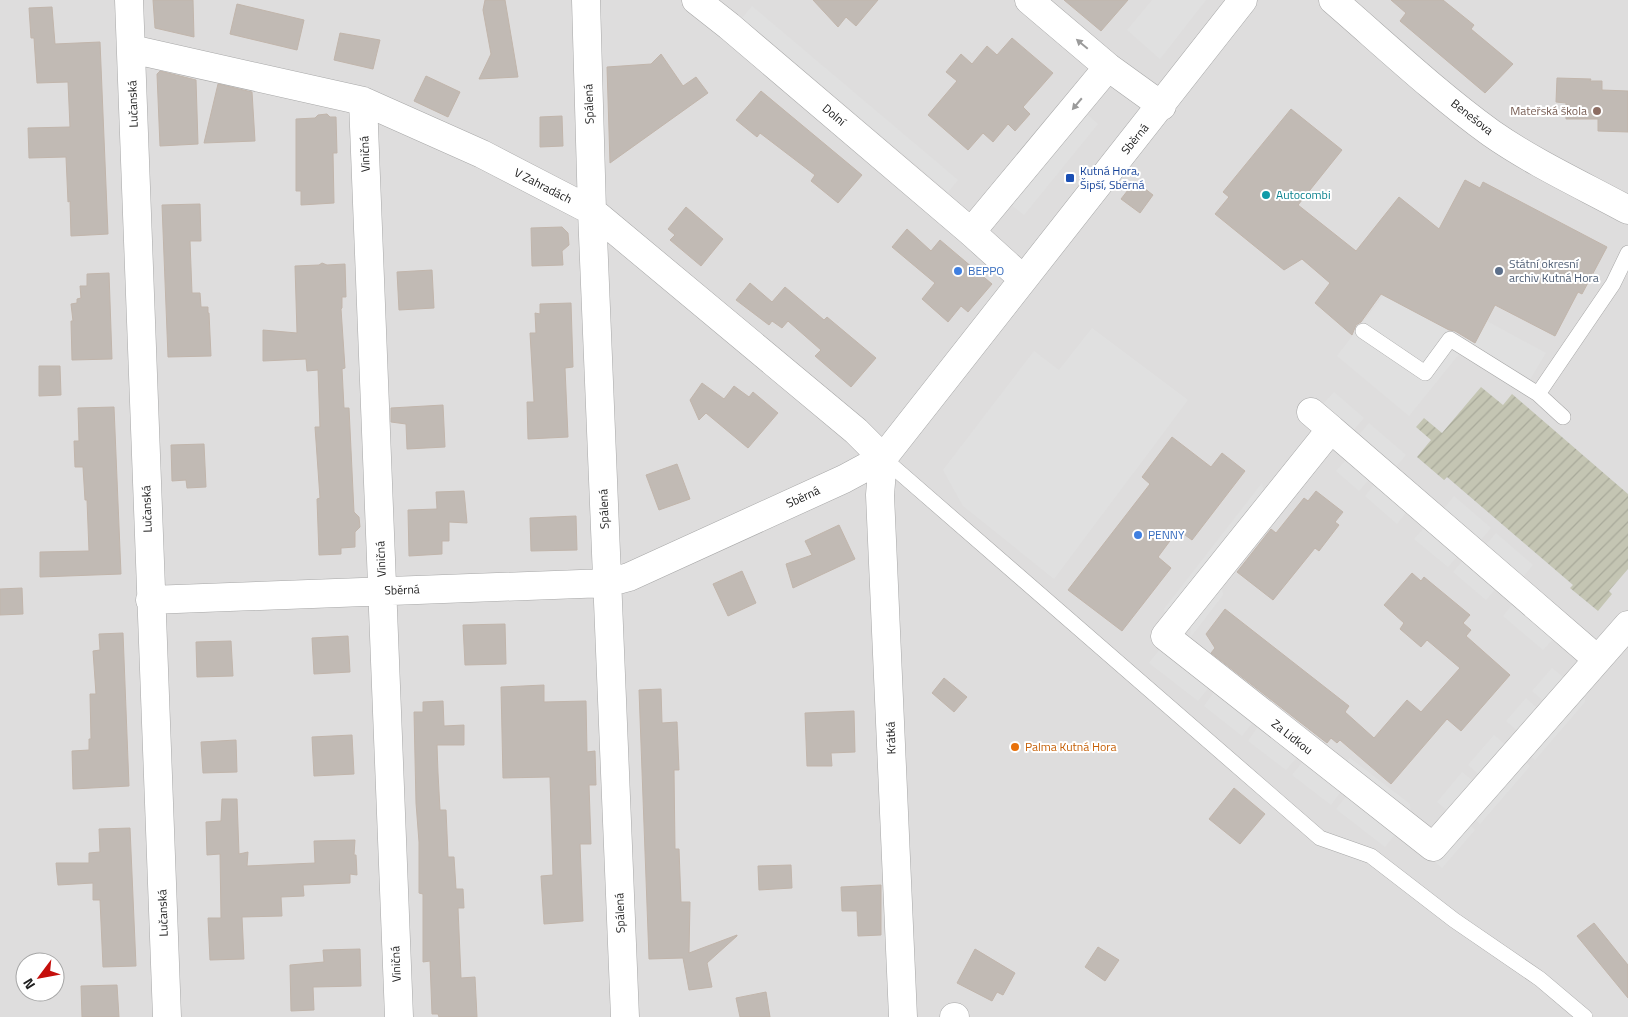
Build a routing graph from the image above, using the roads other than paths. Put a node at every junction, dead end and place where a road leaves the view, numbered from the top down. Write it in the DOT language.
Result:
graph roads {
  1 [pos="129,0"];
  2 [pos="586,0"];
  3 [pos="696,0"];
  4 [pos="1029,0"];
  5 [pos="1243,0"];
  6 [pos="1333,0"];
  7 [pos="131,49"];
  8 [pos="1108,67"];
  9 [pos="363,101"];
  10 [pos="1162,106"];
  11 [pos="1628,210"];
  12 [pos="592,212"];
  13 [pos="971,232"];
  14 [pos="1628,253"];
  15 [pos="1023,279"];
  16 [pos="1363,331"];
  17 [pos="1538,394"];
  18 [pos="1563,416"];
  19 [pos="883,458"];
  20 [pos="607,583"];
  21 [pos="382,591"];
  22 [pos="150,600"];
  23 [pos="1628,625"];
  24 [pos="1597,660"];
  25 [pos="167,1017"];
  26 [pos="398,1017"];
  27 [pos="624,1017"];
  28 [pos="903,1017"];
  29 [pos="1586,1017"];
  1 -- 7 [label="street, Lučanská"];
  2 -- 12 [label="street, Spálená"];
  3 -- 13 [label="street, Dolní"];
  8 -- 4 [label="street, one-way"];
  5 -- 10 [label="street, Sběrná"];
  6 -- 11 [label="street, Benešova"];
  7 -- 9 [label="street, V Zahradách"];
  7 -- 22 [label="street, Lučanská"];
  8 -- 10 [label="street"];
  8 -- 13 [label="street, one-way"];
  9 -- 12 [label="street, V Zahradách"];
  9 -- 21 [label="street, Viničná"];
  10 -- 15 [label="street, Sběrná"];
  12 -- 19 [label="street, V Zahradách"];
  12 -- 20 [label="street, Spálená"];
  13 -- 15 [label="street, Dolní"];
  14 -- 17 [label="lane"];
  15 -- 19 [label="street, Sběrná"];
  16 -- 17 [label="lane"];
  17 -- 18 [label="lane"];
  19 -- 20 [label="street, Sběrná"];
  19 -- 28 [label="street, Krátká"];
  19 -- 29 [label="lane"];
  20 -- 21 [label="street, Sběrná"];
  20 -- 27 [label="street, Spálená"];
  21 -- 22 [label="street, Sběrná"];
  21 -- 26 [label="street, Viničná"];
  22 -- 25 [label="street, Lučanská"];
  23 -- 24 [label="street, Za Lidkou"];
  24 -- 24 [label="street, Za Lidkou"];
}
